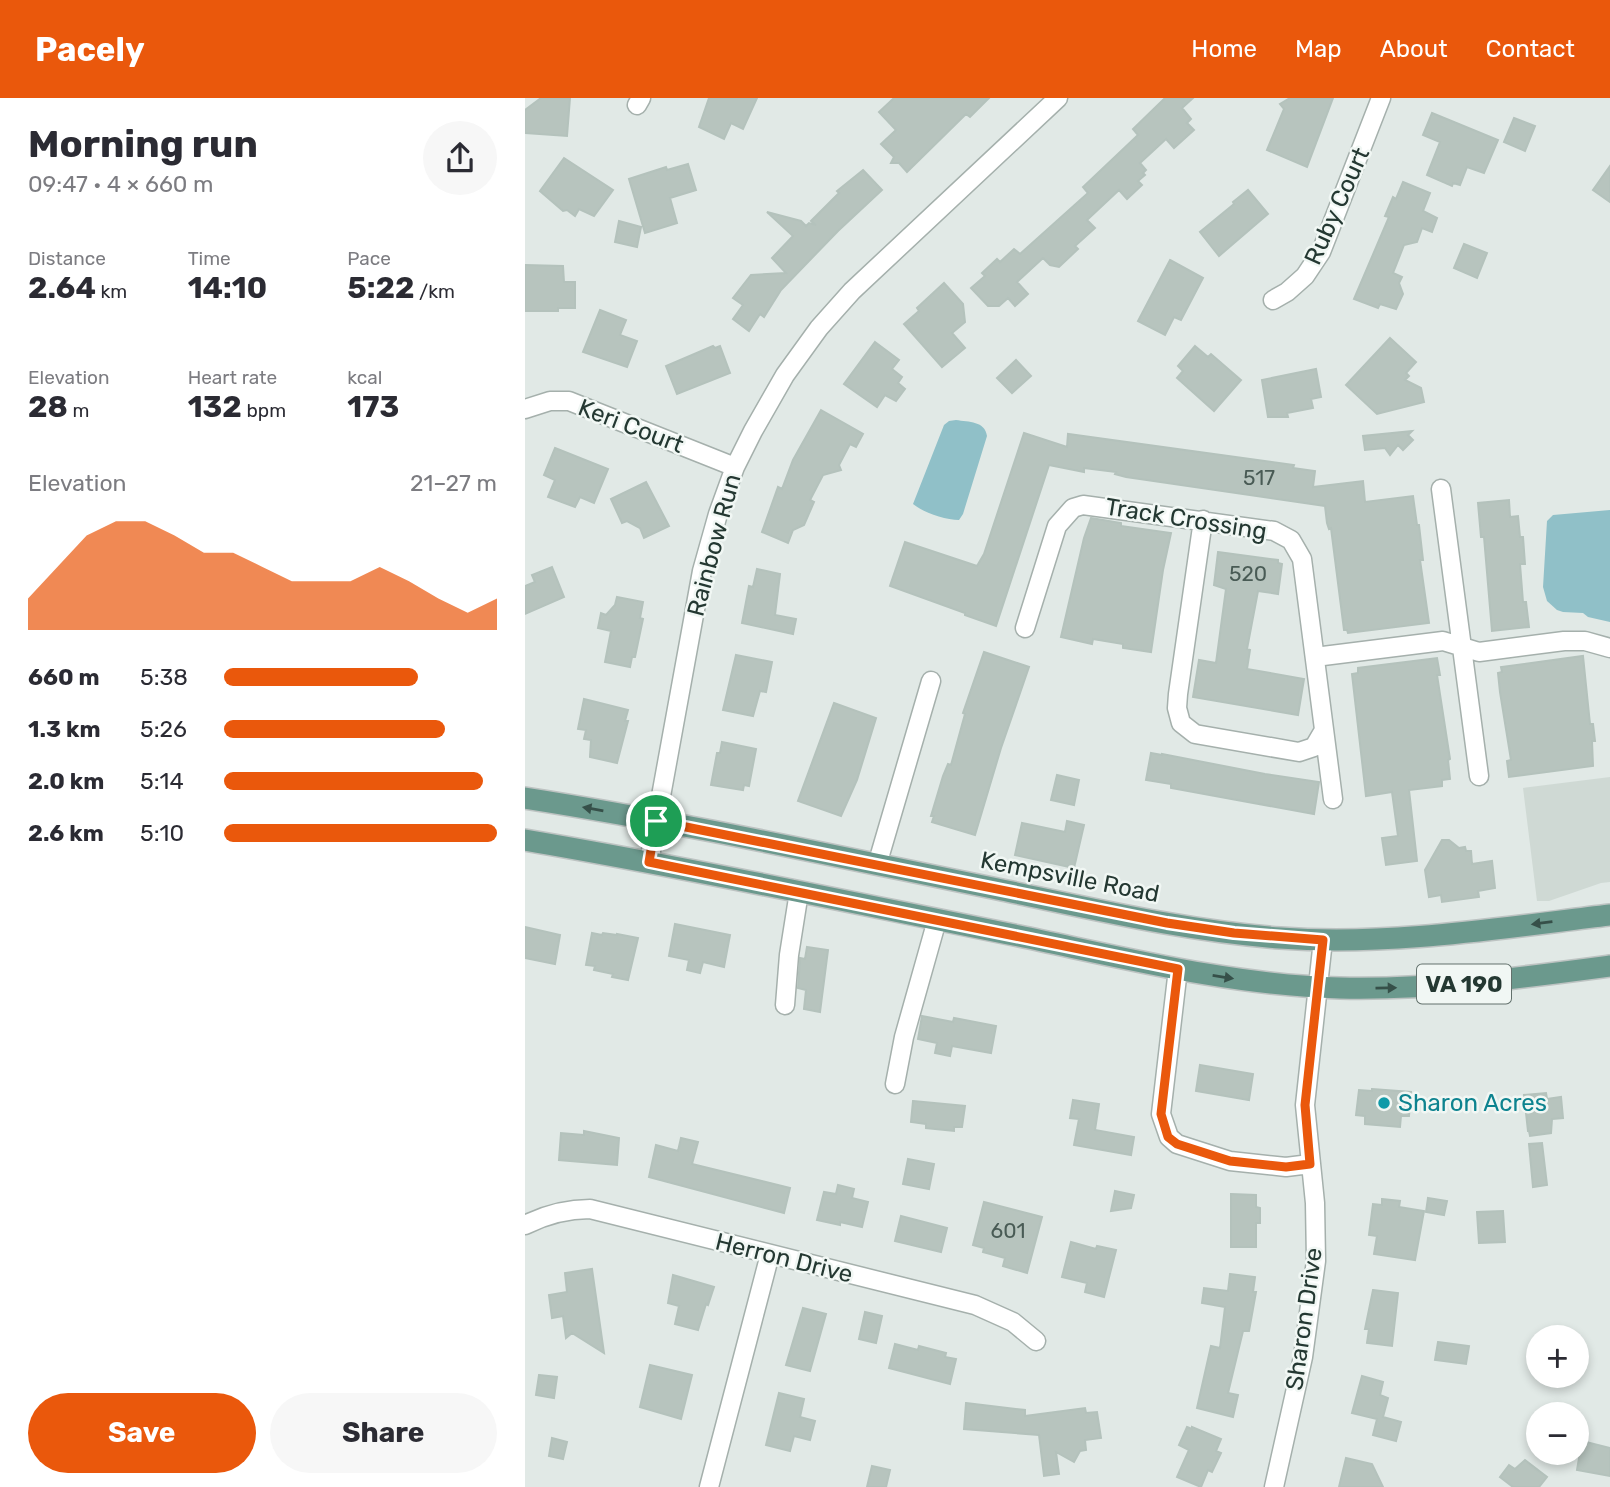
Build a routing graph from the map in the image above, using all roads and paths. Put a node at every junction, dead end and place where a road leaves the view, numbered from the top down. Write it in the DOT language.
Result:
graph roads {
  1 [pos="1058,98"];
  2 [pos="1381,98"];
  3 [pos="1273,300"];
  4 [pos="525,409"];
  5 [pos="735,467"];
  6 [pos="1441,489"];
  7 [pos="1203,520"];
  8 [pos="1025,628"];
  9 [pos="1462,647"];
  10 [pos="1610,648"];
  11 [pos="1315,657"];
  12 [pos="931,681"];
  13 [pos="1324,730"];
  14 [pos="1479,776"];
  15 [pos="525,798"];
  16 [pos="1333,799"];
  17 [pos="656,821"];
  18 [pos="525,840"];
  19 [pos="649,862"];
  20 [pos="877,865"];
  21 [pos="799,892"];
  22 [pos="1610,915"];
  23 [pos="937,920"];
  24 [pos="1323,940"];
  25 [pos="1610,966"];
  26 [pos="1178,969"];
  27 [pos="1318,986"];
  28 [pos="785,1005"];
  29 [pos="895,1084"];
  30 [pos="1310,1164"];
  31 [pos="525,1224"];
  32 [pos="770,1254"];
  33 [pos="1036,1342"];
  34 [pos="709,1487"];
  35 [pos="1274,1487"];
  1 -- 5 [label="street, Rainbow Run"];
  2 -- 3 [label="street, Ruby Court"];
  4 -- 5 [label="street, Keri Court"];
  5 -- 17 [label="street, Rainbow Run"];
  6 -- 9 [label="street"];
  7 -- 8 [label="street, Track Crossing"];
  7 -- 11 [label="street, Track Crossing"];
  7 -- 13 [label="street"];
  9 -- 10 [label="street"];
  9 -- 11 [label="street"];
  9 -- 14 [label="street"];
  11 -- 13 [label="street, Track Crossing"];
  12 -- 20 [label="street"];
  13 -- 16 [label="street, Track Crossing"];
  17 -- 15 [label="main road, Kempsville Road / VA 190, one-way"];
  17 -- 19 [label="street, Rainbow Run"];
  17 -- 20 [label="main road, Kempsville Road / VA 190"];
  18 -- 19 [label="main road, VA 190"];
  19 -- 21 [label="main road, VA 190"];
  20 -- 24 [label="main road, Kempsville Road / VA 190"];
  21 -- 23 [label="main road, VA 190"];
  21 -- 28 [label="street"];
  22 -- 24 [label="main road, Kempsville Road / VA 190, one-way"];
  23 -- 26 [label="main road, VA 190"];
  23 -- 29 [label="street"];
  24 -- 27 [label="street, Sharon Drive"];
  27 -- 25 [label="main road, VA 190, one-way"];
  26 -- 27 [label="main road, VA 190, one-way"];
  26 -- 30 [label="street"];
  27 -- 30 [label="street, Sharon Drive"];
  30 -- 35 [label="street, Sharon Drive"];
  31 -- 32 [label="street, Herron Drive"];
  32 -- 33 [label="street, Herron Drive"];
  32 -- 34 [label="street"];
}
